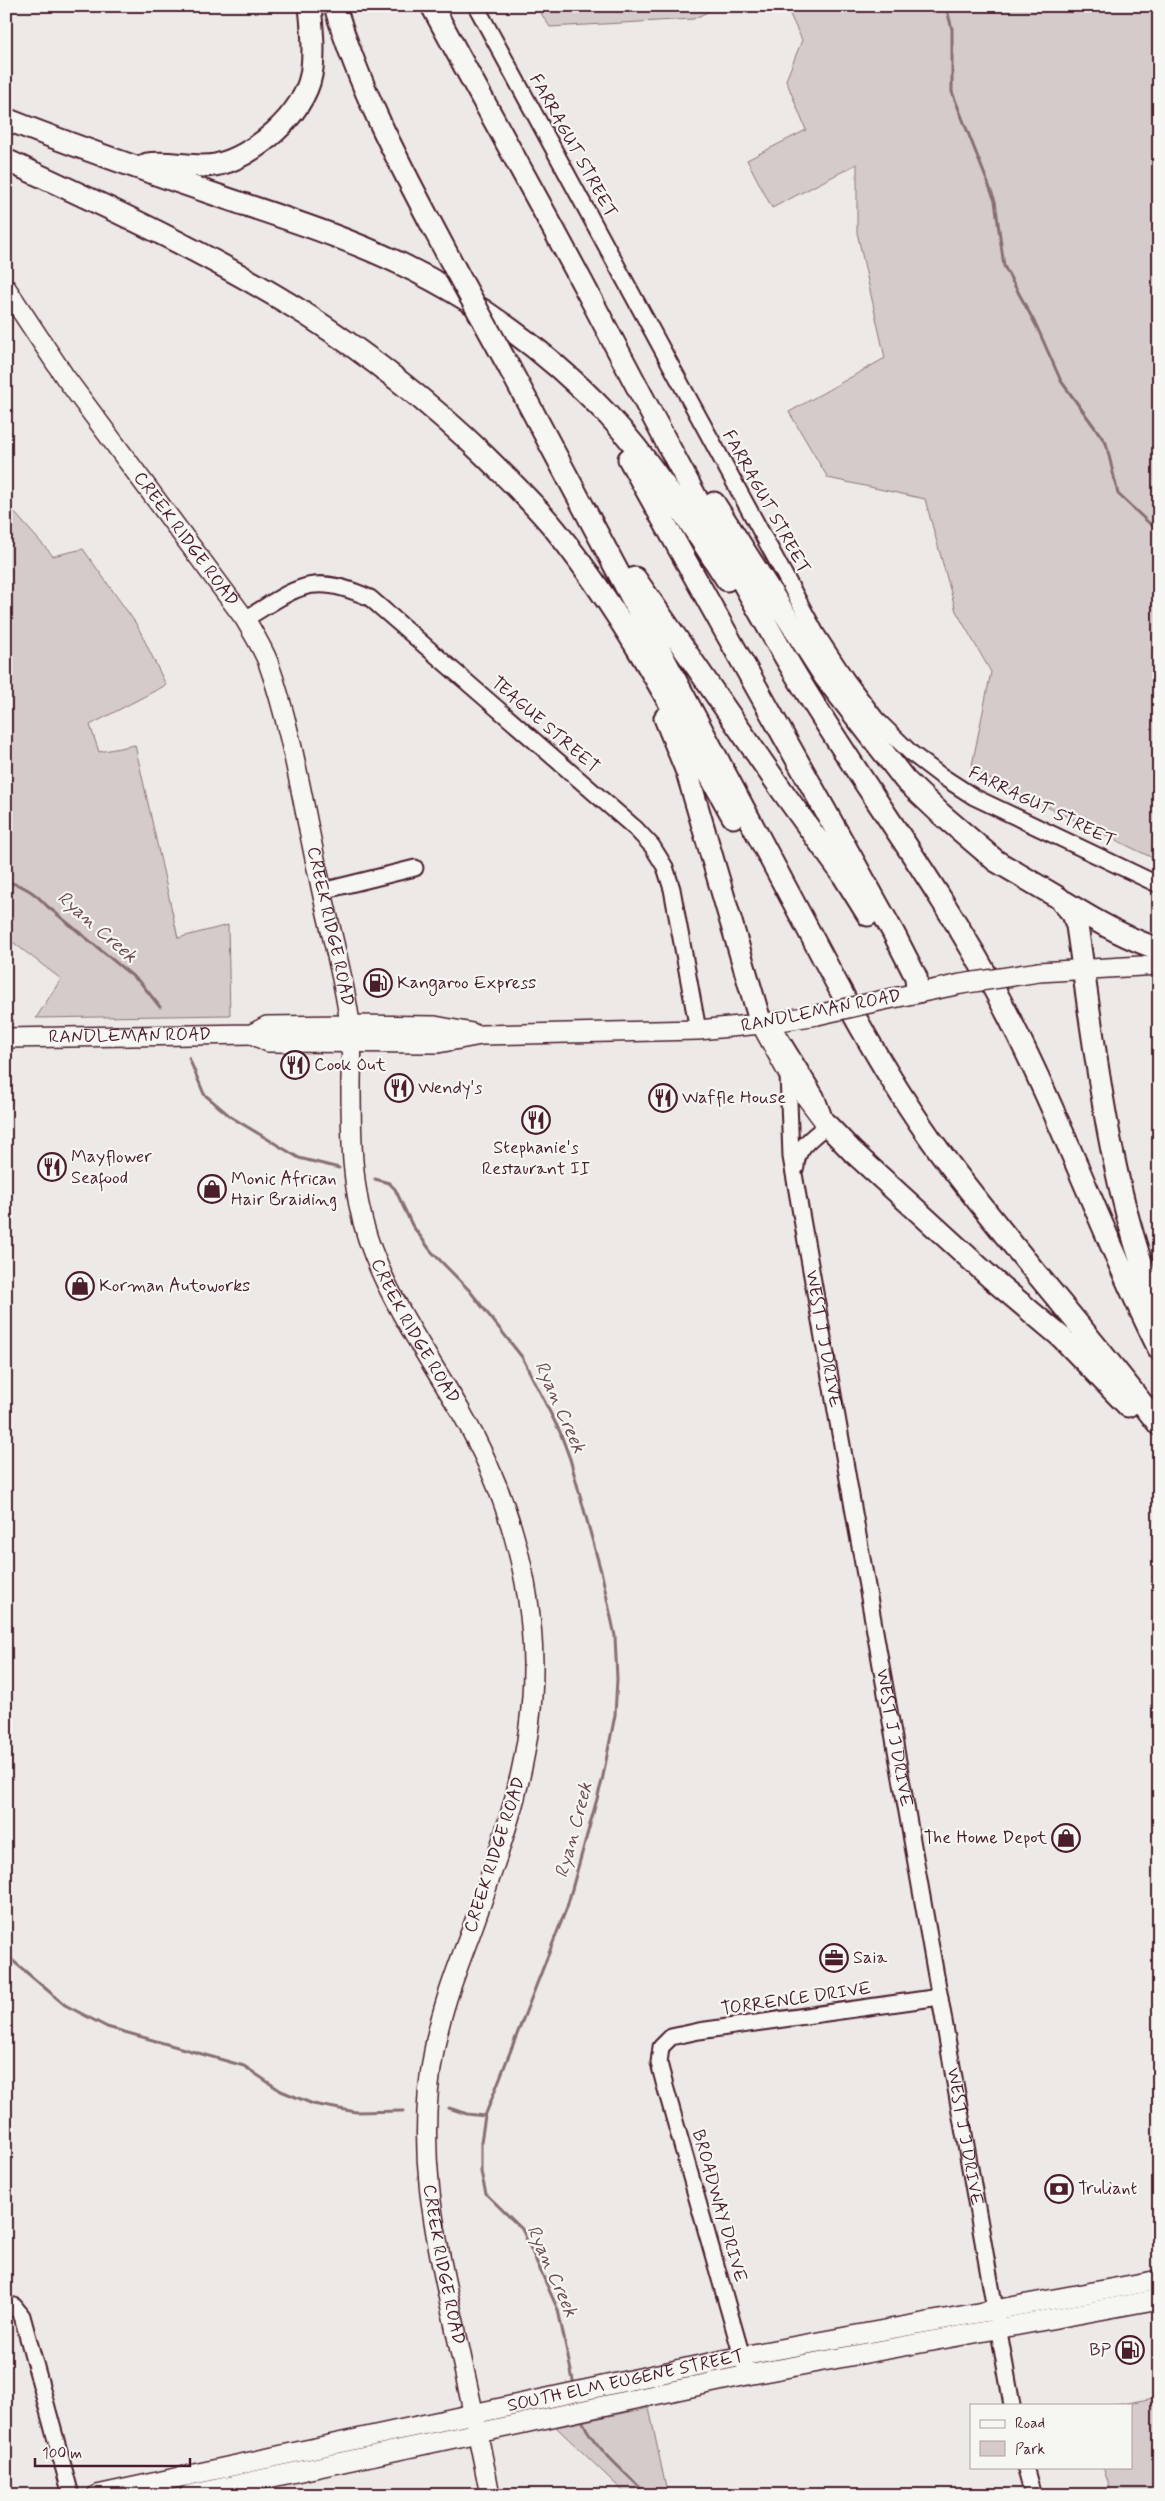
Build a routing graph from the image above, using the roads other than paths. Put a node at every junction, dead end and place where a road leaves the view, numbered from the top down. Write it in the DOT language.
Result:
graph roads {
  1 [pos="310,6"];
  2 [pos="334,6"];
  3 [pos="432,6"];
  4 [pos="476,6"];
  5 [pos="6,119"];
  6 [pos="6,160"];
  7 [pos="132,167"];
  8 [pos="6,288"];
  9 [pos="592,302"];
  10 [pos="588,396"];
  11 [pos="559,458"];
  12 [pos="245,619"];
  13 [pos="630,635"];
  14 [pos="786,658"];
  15 [pos="415,868"];
  16 [pos="1159,885"];
  17 [pos="322,891"];
  18 [pos="1059,898"];
  19 [pos="1159,948"];
  20 [pos="1159,965"];
  21 [pos="1083,968"];
  22 [pos="837,984"];
  23 [pos="917,992"];
  24 [pos="766,1024"];
  25 [pos="698,1030"];
  26 [pos="351,1033"];
  27 [pos="6,1038"];
  28 [pos="788,1074"];
  29 [pos="827,1125"];
  30 [pos="795,1176"];
  31 [pos="1159,1311"];
  32 [pos="1159,1350"];
  33 [pos="1159,1426"];
  34 [pos="940,1997"];
  35 [pos="661,2046"];
  36 [pos="1159,2280"];
  37 [pos="1159,2299"];
  38 [pos="6,2305"];
  39 [pos="994,2308"];
  40 [pos="997,2328"];
  41 [pos="742,2356"];
  42 [pos="748,2375"];
  43 [pos="1012,2404"];
  44 [pos="556,2406"];
  45 [pos="474,2415"];
  46 [pos="478,2434"];
  47 [pos="1025,2468"];
  48 [pos="213,2470"];
  49 [pos="218,2492"];
  50 [pos="70,2495"];
  51 [pos="97,2495"];
  52 [pos="189,2495"];
  53 [pos="490,2495"];
  54 [pos="1033,2495"];
  1 -- 7 [label="highway"];
  2 -- 11 [label="highway, bridge"];
  3 -- 9 [label="highway"];
  4 -- 16 [label="street, FARRAGUT STREET"];
  5 -- 7 [label="highway"];
  6 -- 13 [label="highway"];
  7 -- 10 [label="highway"];
  8 -- 12 [label="main road, CREEK RIDGE ROAD"];
  9 -- 14 [label="highway"];
  9 -- 18 [label="highway"];
  10 -- 14 [label="highway"];
  10 -- 23 [label="highway"];
  11 -- 22 [label="highway"];
  11 -- 23 [label="highway"];
  12 -- 17 [label="main road, CREEK RIDGE ROAD"];
  12 -- 25 [label="street, TEAGUE STREET"];
  13 -- 22 [label="highway"];
  13 -- 24 [label="highway"];
  14 -- 32 [label="highway"];
  15 -- 17 [label="street"];
  17 -- 26 [label="main road, CREEK RIDGE ROAD"];
  18 -- 19 [label="highway"];
  18 -- 21 [label="highway"];
  20 -- 21 [label="main road, RANDLEMAN ROAD"];
  21 -- 23 [label="main road, RANDLEMAN ROAD, bridge"];
  21 -- 31 [label="highway"];
  22 -- 33 [label="highway"];
  23 -- 24 [label="main road, RANDLEMAN ROAD, bridge"];
  24 -- 25 [label="main road, RANDLEMAN ROAD"];
  24 -- 28 [label="main road, WEST J J DRIVE"];
  24 -- 29 [label="street"];
  25 -- 26 [label="main road, RANDLEMAN ROAD"];
  26 -- 27 [label="main road, RANDLEMAN ROAD"];
  26 -- 45 [label="main road, CREEK RIDGE ROAD"];
  28 -- 29 [label="main road, WEST J J DRIVE"];
  28 -- 30 [label="street, WEST J J DRIVE"];
  29 -- 30 [label="street, WEST J J DRIVE"];
  29 -- 33 [label="highway"];
  30 -- 34 [label="street, WEST J J DRIVE"];
  34 -- 35 [label="street, TORRENCE DRIVE"];
  34 -- 39 [label="street, WEST J J DRIVE"];
  35 -- 41 [label="street, BROADWAY DRIVE"];
  36 -- 39 [label="main road, SOUTH ELM EUGENE STREET"];
  37 -- 40 [label="main road, SOUTH ELM EUGENE STREET"];
  38 -- 50 [label="street"];
  39 -- 40 [label="street, WEST J J DRIVE"];
  39 -- 41 [label="main road, SOUTH ELM EUGENE STREET"];
  40 -- 42 [label="main road, SOUTH ELM EUGENE STREET"];
  40 -- 43 [label="street, WEST J J DRIVE"];
  41 -- 42 [label="street, BROADWAY DRIVE"];
  41 -- 44 [label="main road, SOUTH ELM EUGENE STREET"];
  42 -- 44 [label="main road, SOUTH ELM EUGENE STREET"];
  44 -- 45 [label="main road, SOUTH ELM EUGENE STREET"];
  44 -- 46 [label="main road, SOUTH ELM EUGENE STREET"];
  45 -- 46 [label="main road, CREEK RIDGE ROAD"];
  45 -- 48 [label="main road, SOUTH ELM EUGENE STREET"];
  46 -- 49 [label="main road, SOUTH ELM EUGENE STREET"];
  46 -- 53 [label="main road, CREEK RIDGE ROAD"];
  47 -- 54 [label="street"];
  48 -- 49 [label="street"];
  48 -- 51 [label="main road, SOUTH ELM EUGENE STREET"];
  49 -- 52 [label="main road, SOUTH ELM EUGENE STREET"];
}
